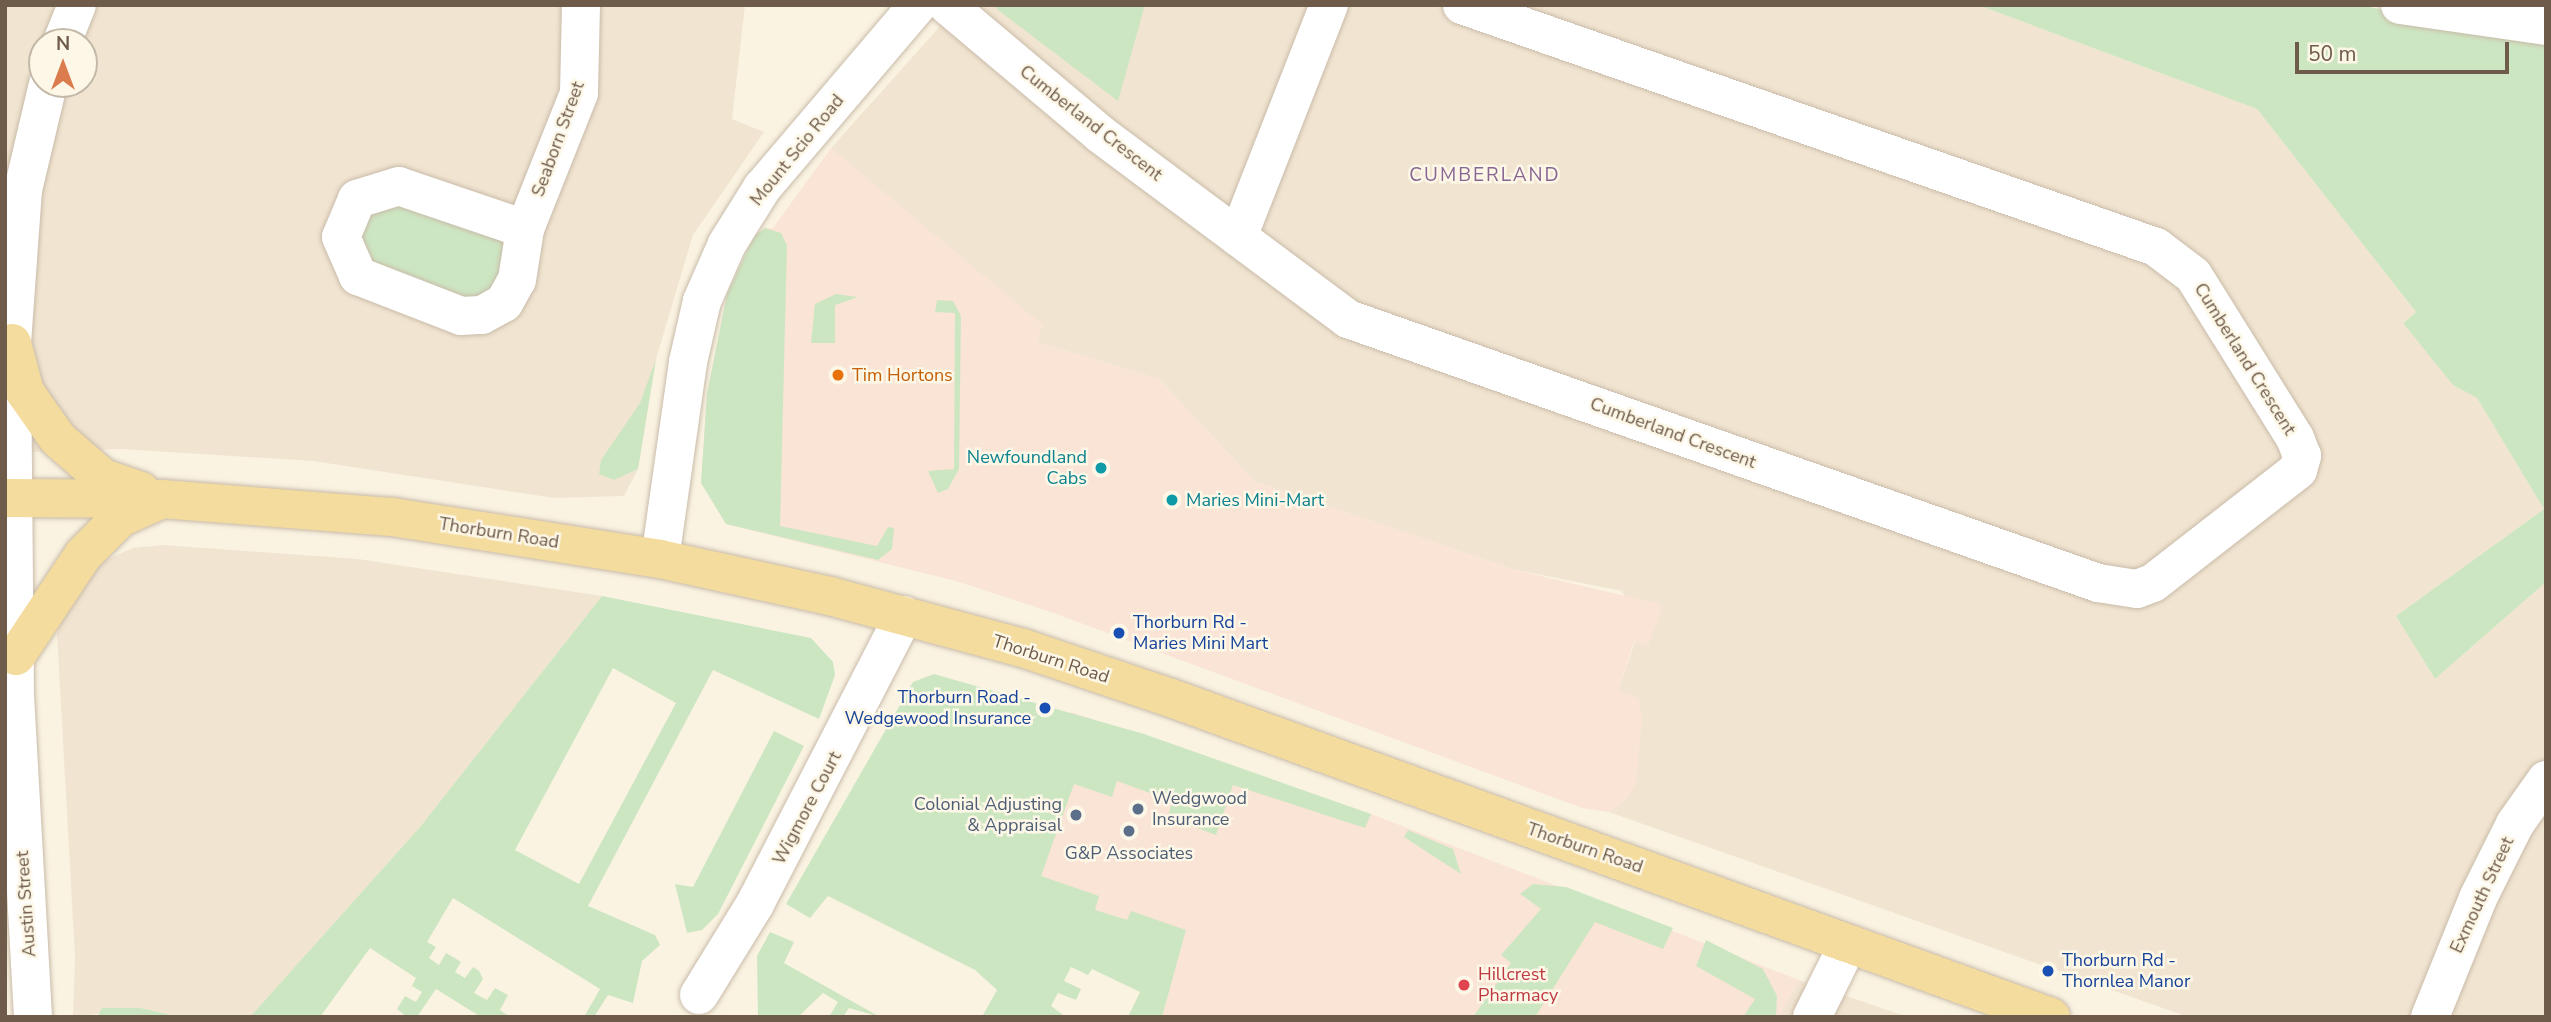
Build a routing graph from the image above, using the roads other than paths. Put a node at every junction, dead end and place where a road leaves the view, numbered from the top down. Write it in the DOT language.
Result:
graph roads {
  1 [pos="77,5"];
  2 [pos="581,5"];
  3 [pos="918,5"];
  4 [pos="947,5"];
  5 [pos="1329,5"];
  6 [pos="1462,5"];
  7 [pos="2400,5"];
  8 [pos="2546,26"];
  9 [pos="68,28"];
  10 [pos="36,98"];
  11 [pos="20,118"];
  12 [pos="525,229"];
  13 [pos="1238,237"];
  14 [pos="9,353"];
  15 [pos="8,498"];
  16 [pos="162,499"];
  17 [pos="660,559"];
  18 [pos="904,615"];
  19 [pos="10,645"];
  20 [pos="2546,780"];
  21 [pos="1849,944"];
  22 [pos="699,995"];
  23 [pos="33,1017"];
  24 [pos="1812,1017"];
  25 [pos="2051,1017"];
  26 [pos="2430,1017"];
  1 -- 9 [label="street"];
  2 -- 12 [label="street, Seaborn Street"];
  3 -- 17 [label="street, Mount Scio Road"];
  4 -- 13 [label="street, Cumberland Crescent"];
  5 -- 13 [label="street"];
  6 -- 13 [label="street, Cumberland Crescent"];
  7 -- 8 [label="street"];
  10 -- 11 [label="street, Austin Street"];
  11 -- 14 [label="street, Austin Street"];
  12 -- 12 [label="street, Seaborn Street"];
  14 -- 15 [label="street, Austin Street"];
  14 -- 16 [label="main road"];
  15 -- 16 [label="main road, Thorburn Road"];
  15 -- 19 [label="street, Austin Street"];
  16 -- 17 [label="main road, Thorburn Road"];
  16 -- 19 [label="main road"];
  17 -- 18 [label="main road, Thorburn Road"];
  18 -- 21 [label="main road, Thorburn Road"];
  18 -- 22 [label="street, Wigmore Court"];
  19 -- 23 [label="street, Austin Street"];
  20 -- 26 [label="street, Exmouth Street"];
  21 -- 24 [label="street"];
  21 -- 25 [label="main road, Thorburn Road"];
}
